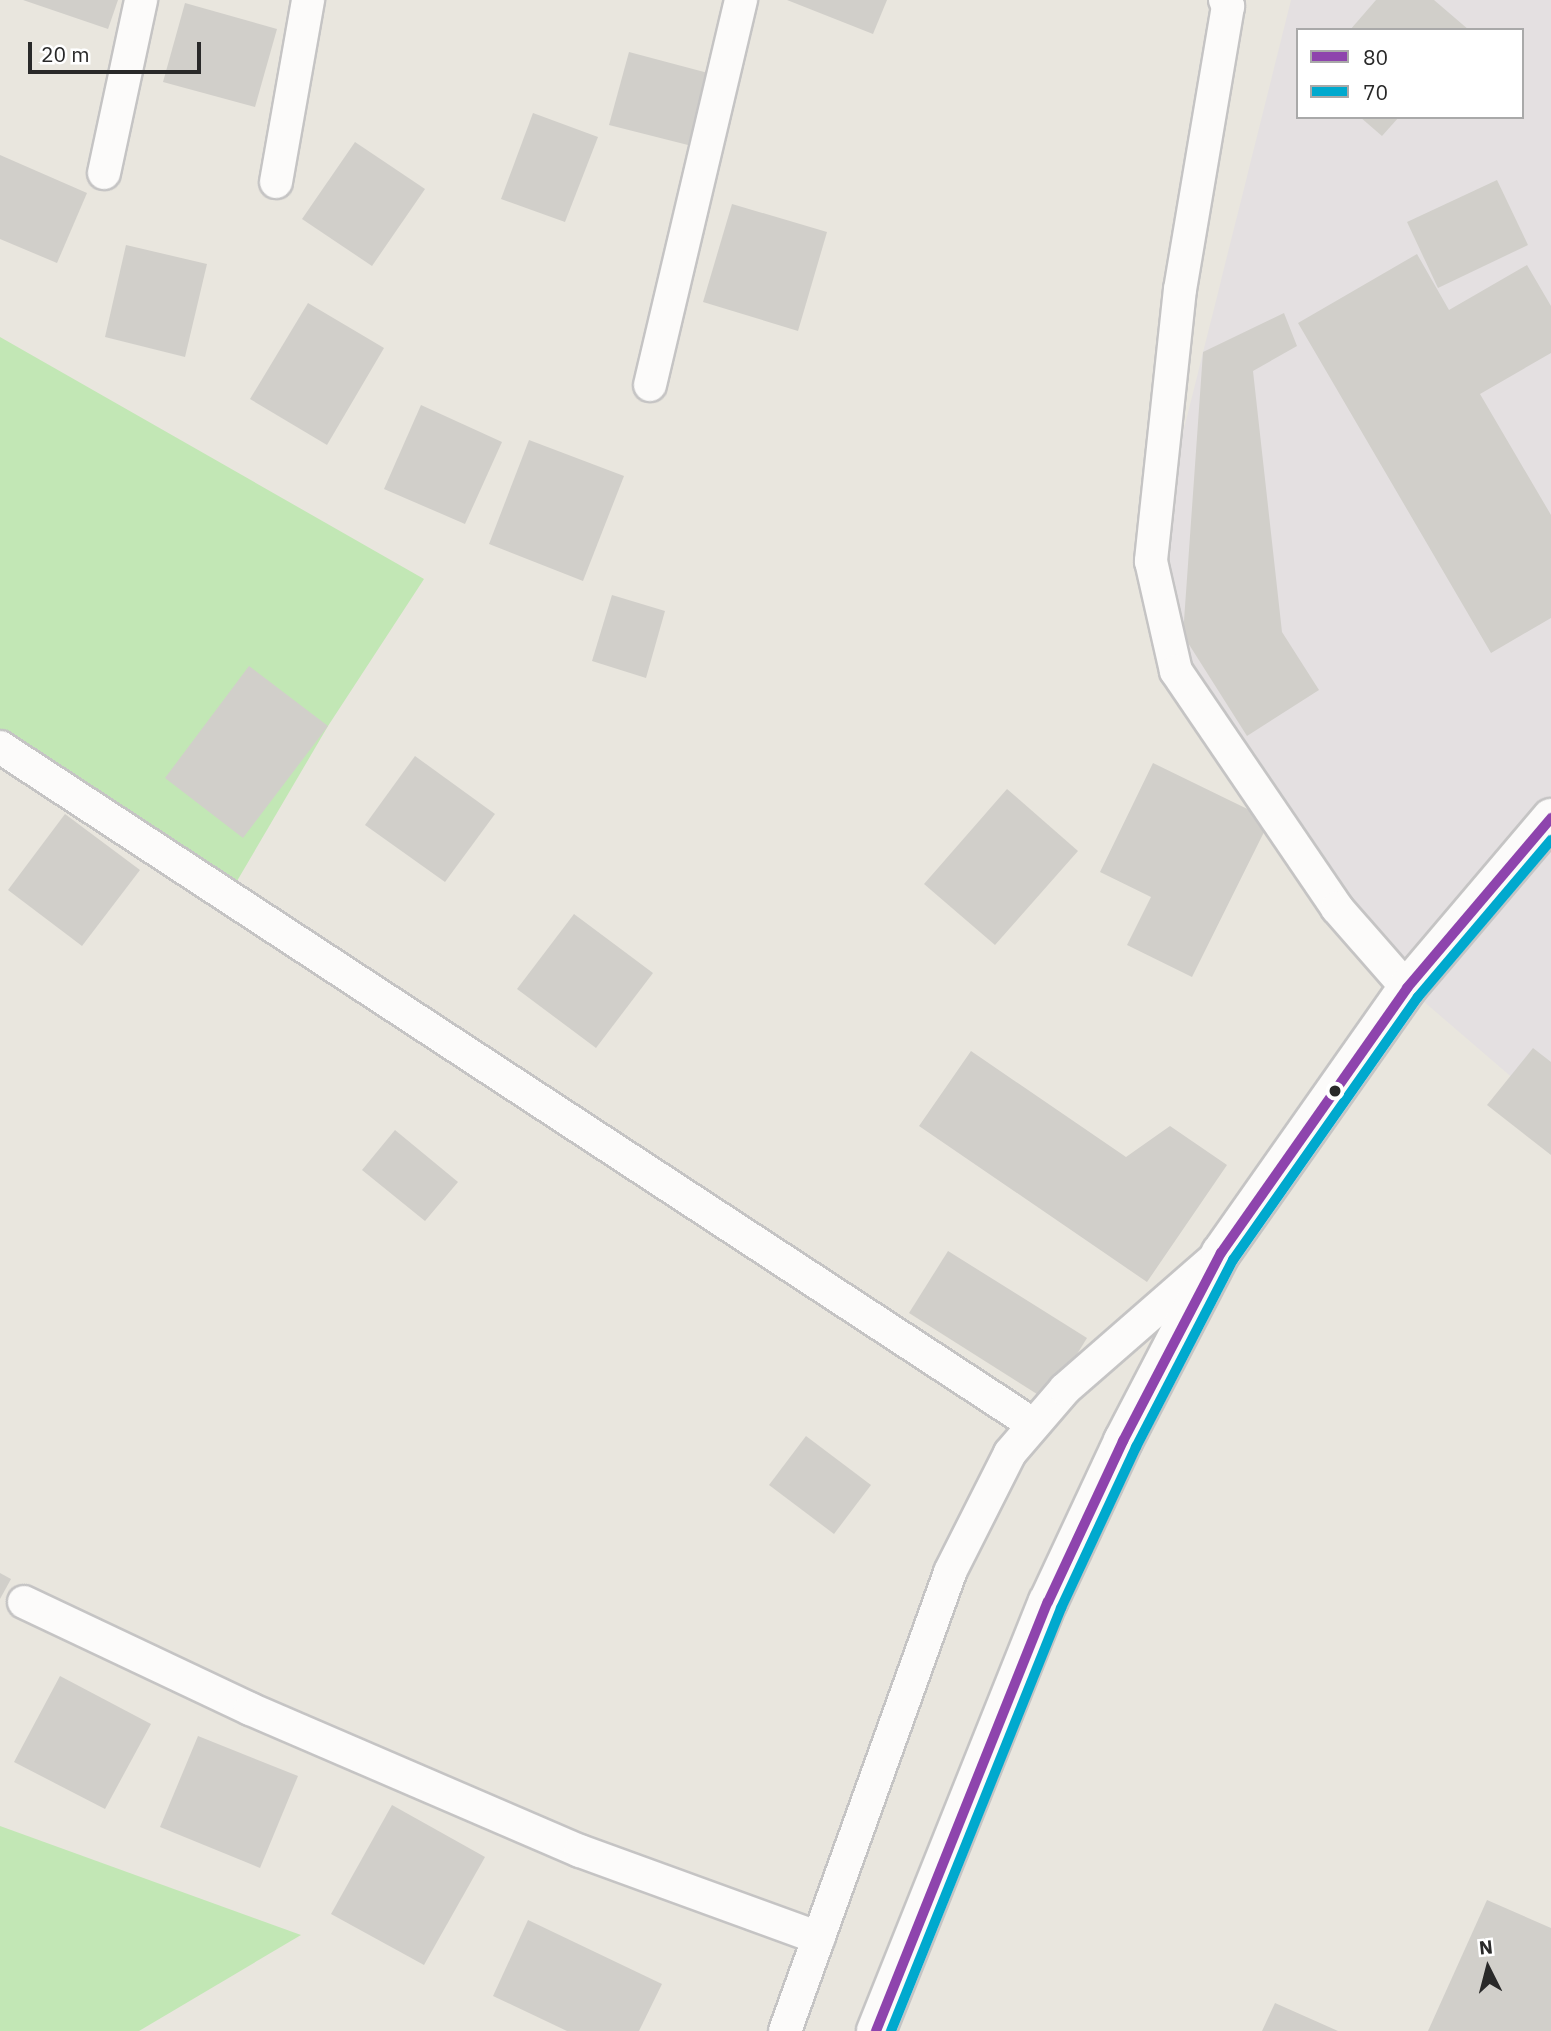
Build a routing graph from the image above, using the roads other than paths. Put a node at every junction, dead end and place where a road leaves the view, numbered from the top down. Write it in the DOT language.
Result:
graph roads {
  1 [pos="141,0"];
  2 [pos="308,0"];
  3 [pos="741,0"];
  4 [pos="1226,0"];
  5 [pos="104,173"];
  6 [pos="276,182"];
  7 [pos="650,385"];
  8 [pos="0,747"];
  9 [pos="1551,818"];
  10 [pos="1408,988"];
  11 [pos="1221,1253"];
  12 [pos="1034,1425"];
  13 [pos="24,1602"];
  14 [pos="819,1938"];
  15 [pos="785,2031"];
  16 [pos="876,2031"];
  1 -- 5 [label="lane"];
  2 -- 6 [label="lane"];
  3 -- 7 [label="lane"];
  4 -- 10 [label="lane"];
  8 -- 12 [label="lane"];
  9 -- 10 [label="main road"];
  10 -- 11 [label="main road"];
  11 -- 12 [label="lane"];
  11 -- 16 [label="main road"];
  12 -- 14 [label="lane"];
  13 -- 14 [label="lane"];
  14 -- 15 [label="lane"];
}
